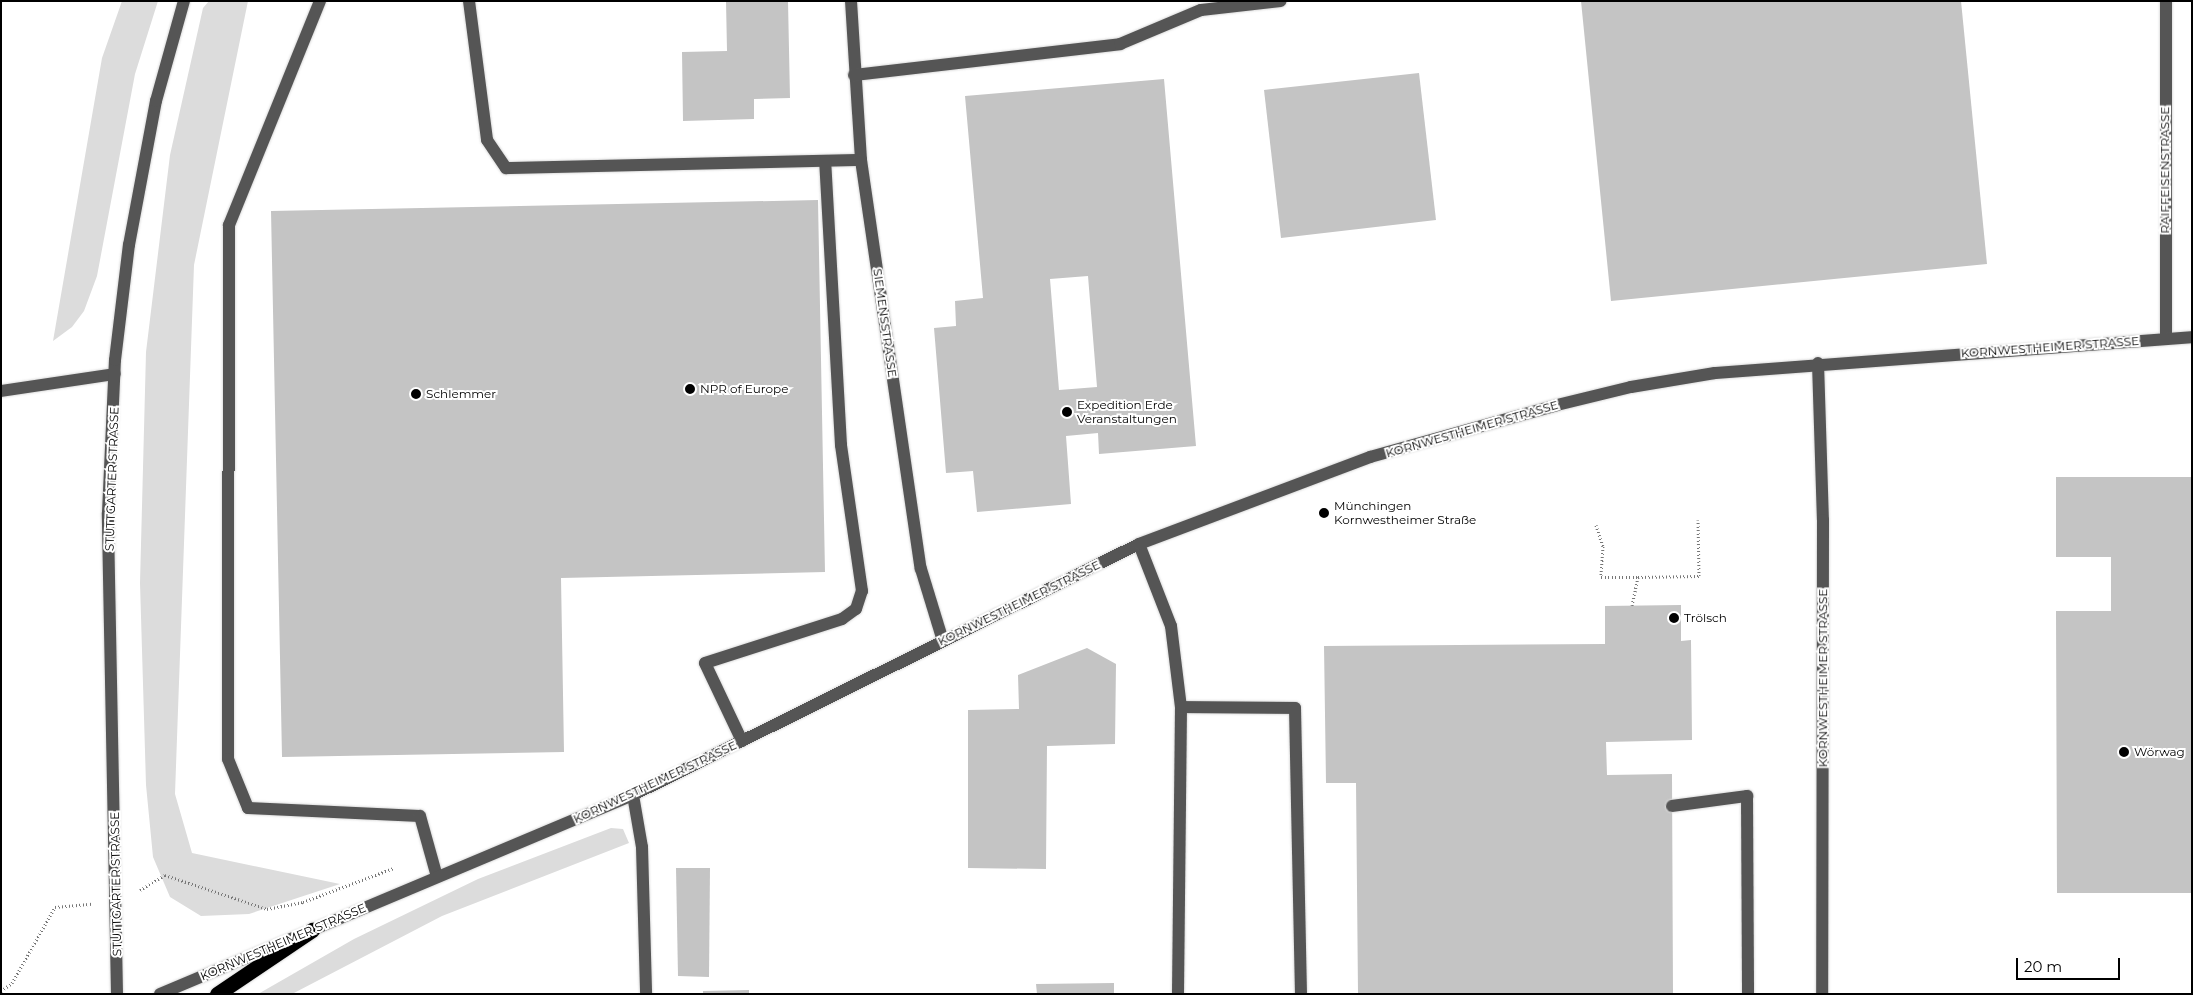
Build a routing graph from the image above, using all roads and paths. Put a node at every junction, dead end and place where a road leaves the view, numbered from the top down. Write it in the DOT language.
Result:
graph roads {
  1 [pos="184,1"];
  2 [pos="320,1"];
  3 [pos="469,1"];
  4 [pos="851,1"];
  5 [pos="1280,1"];
  6 [pos="2166,1"];
  7 [pos="854,75"];
  8 [pos="861,160"];
  9 [pos="825,161"];
  10 [pos="2192,337"];
  11 [pos="2166,339"];
  12 [pos="1818,363"];
  13 [pos="115,374"];
  14 [pos="1,391"];
  15 [pos="1698,520"];
  16 [pos="1596,525"];
  17 [pos="1139,544"];
  18 [pos="1638,577"];
  19 [pos="1632,606"];
  20 [pos="943,640"];
  21 [pos="1181,707"];
  22 [pos="742,742"];
  23 [pos="633,795"];
  24 [pos="1672,806"];
  25 [pos="436,877"];
  26 [pos="117,903"];
  27 [pos="312,930"];
  28 [pos="1,991"];
  29 [pos="117,994"];
  30 [pos="160,994"];
  31 [pos="217,994"];
  32 [pos="646,994"];
  33 [pos="1178,994"];
  34 [pos="1301,994"];
  35 [pos="1748,994"];
  36 [pos="1822,994"];
  1 -- 13 [label="street, STUTTGARTER STRASSE"];
  2 -- 25 [label="street"];
  3 -- 9 [label="street"];
  4 -- 7 [label="street, SIEMENSSTRASSE"];
  5 -- 7 [label="street"];
  6 -- 11 [label="street, RAIFFEISENSTRASSE"];
  7 -- 8 [label="street, SIEMENSSTRASSE"];
  8 -- 9 [label="street"];
  8 -- 20 [label="street, SIEMENSSTRASSE"];
  9 -- 22 [label="street"];
  10 -- 11 [label="street, KORNWESTHEIMER STRASSE"];
  11 -- 12 [label="street, KORNWESTHEIMER STRASSE"];
  12 -- 17 [label="street, KORNWESTHEIMER STRASSE"];
  12 -- 36 [label="street, KORNWESTHEIMER STRASSE"];
  13 -- 14 [label="street"];
  13 -- 26 [label="street, STUTTGARTER STRASSE"];
  15 -- 18 [label="path"];
  16 -- 18 [label="path"];
  17 -- 20 [label="street, KORNWESTHEIMER STRASSE"];
  17 -- 21 [label="street"];
  18 -- 19 [label="path"];
  20 -- 22 [label="street, KORNWESTHEIMER STRASSE"];
  21 -- 33 [label="street"];
  21 -- 34 [label="street"];
  22 -- 23 [label="street, KORNWESTHEIMER STRASSE"];
  23 -- 25 [label="street, KORNWESTHEIMER STRASSE"];
  23 -- 32 [label="street"];
  24 -- 35 [label="street"];
  25 -- 26 [label="path"];
  25 -- 27 [label="street, KORNWESTHEIMER STRASSE"];
  26 -- 28 [label="path"];
  26 -- 29 [label="street, STUTTGARTER STRASSE"];
  27 -- 30 [label="street, KORNWESTHEIMER STRASSE"];
  27 -- 31 [label="highway"];
}
